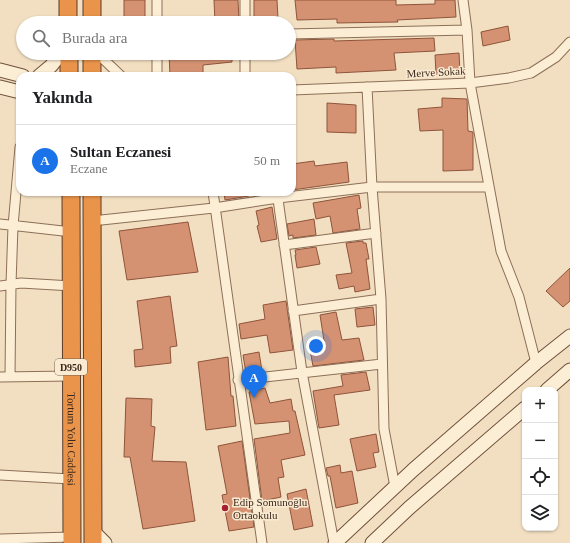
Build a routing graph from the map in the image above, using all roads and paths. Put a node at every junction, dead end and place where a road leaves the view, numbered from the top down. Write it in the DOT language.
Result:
graph roads {
  1 [pos="68,0"];
  2 [pos="92,0"];
  3 [pos="157,0"];
  4 [pos="245,0"];
  5 [pos="463,0"];
  6 [pos="68,16"];
  7 [pos="92,16"];
  8 [pos="157,16"];
  9 [pos="245,16"];
  10 [pos="467,30"];
  11 [pos="296,34"];
  12 [pos="570,42"];
  13 [pos="56,60"];
  14 [pos="69,60"];
  15 [pos="92,60"];
  16 [pos="104,60"];
  17 [pos="157,60"];
  18 [pos="245,60"];
  19 [pos="0,70"];
  20 [pos="44,72"];
  21 [pos="69,72"];
  22 [pos="92,72"];
  23 [pos="117,72"];
  24 [pos="158,72"];
  25 [pos="246,72"];
  26 [pos="16,74"];
  27 [pos="470,83"];
  28 [pos="0,87"];
  29 [pos="367,87"];
  30 [pos="296,90"];
  31 [pos="16,91"];
  32 [pos="372,187"];
  33 [pos="489,187"];
  34 [pos="16,192"];
  35 [pos="296,193"];
  36 [pos="71,196"];
  37 [pos="92,196"];
  38 [pos="213,196"];
  39 [pos="273,196"];
  40 [pos="278,196"];
  41 [pos="214,208"];
  42 [pos="92,221"];
  43 [pos="0,224"];
  44 [pos="13,226"];
  45 [pos="72,232"];
  46 [pos="376,233"];
  47 [pos="284,245"];
  48 [pos="11,284"];
  49 [pos="0,286"];
  50 [pos="72,286"];
  51 [pos="381,299"];
  52 [pos="294,311"];
  53 [pos="570,336"];
  54 [pos="536,363"];
  55 [pos="382,364"];
  56 [pos="570,370"];
  57 [pos="302,372"];
  58 [pos="10,376"];
  59 [pos="71,376"];
  60 [pos="0,377"];
  61 [pos="238,380"];
  62 [pos="550,387"];
  63 [pos="522,411"];
  64 [pos="0,475"];
  65 [pos="71,479"];
  66 [pos="395,487"];
  67 [pos="0,539"];
  68 [pos="97,539"];
  69 [pos="72,540"];
  70 [pos="262,543"];
  71 [pos="334,543"];
  72 [pos="372,543"];
  1 -- 6 [label="highway"];
  2 -- 7 [label="highway"];
  3 -- 8 [label="street"];
  4 -- 9 [label="street"];
  5 -- 10 [label="street"];
  10 -- 11 [label="street"];
  10 -- 27 [label="street"];
  12 -- 27 [label="street, Merve Sokak"];
  13 -- 20 [label="main road"];
  14 -- 21 [label="highway"];
  15 -- 22 [label="highway"];
  16 -- 23 [label="street"];
  17 -- 24 [label="street"];
  18 -- 25 [label="street"];
  19 -- 26 [label="main road"];
  27 -- 29 [label="street, Merve Sokak"];
  27 -- 33 [label="street"];
  28 -- 31 [label="main road"];
  29 -- 30 [label="street, Merve Sokak"];
  29 -- 32 [label="street"];
  32 -- 33 [label="street"];
  32 -- 35 [label="street"];
  32 -- 46 [label="street"];
  33 -- 54 [label="street"];
  34 -- 44 [label="street"];
  36 -- 45 [label="highway, Tortum Yolu Caddesi / D950"];
  37 -- 42 [label="highway, Tortum Yolu Caddesi / D950"];
  38 -- 41 [label="street"];
  39 -- 41 [label="street"];
  40 -- 47 [label="street"];
  41 -- 42 [label="street"];
  41 -- 61 [label="street"];
  42 -- 68 [label="highway, Tortum Yolu Caddesi / D950"];
  43 -- 44 [label="street"];
  44 -- 45 [label="street"];
  44 -- 48 [label="street"];
  45 -- 50 [label="highway, Tortum Yolu Caddesi / D950"];
  46 -- 47 [label="street"];
  46 -- 51 [label="street"];
  47 -- 52 [label="street"];
  48 -- 49 [label="street"];
  48 -- 50 [label="street"];
  48 -- 58 [label="street"];
  50 -- 59 [label="highway, Tortum Yolu Caddesi / D950"];
  51 -- 52 [label="street"];
  51 -- 55 [label="street"];
  52 -- 57 [label="street"];
  53 -- 54 [label="main road"];
  54 -- 66 [label="main road"];
  55 -- 57 [label="street"];
  55 -- 66 [label="street"];
  56 -- 62 [label="main road"];
  57 -- 61 [label="street"];
  57 -- 71 [label="street"];
  58 -- 59 [label="street"];
  58 -- 60 [label="street"];
  59 -- 65 [label="highway, Tortum Yolu Caddesi / D950"];
  61 -- 70 [label="street"];
  63 -- 72 [label="main road"];
  64 -- 65 [label="street"];
  65 -- 69 [label="highway, Tortum Yolu Caddesi / D950"];
  66 -- 71 [label="main road"];
  67 -- 69 [label="street"];
}
